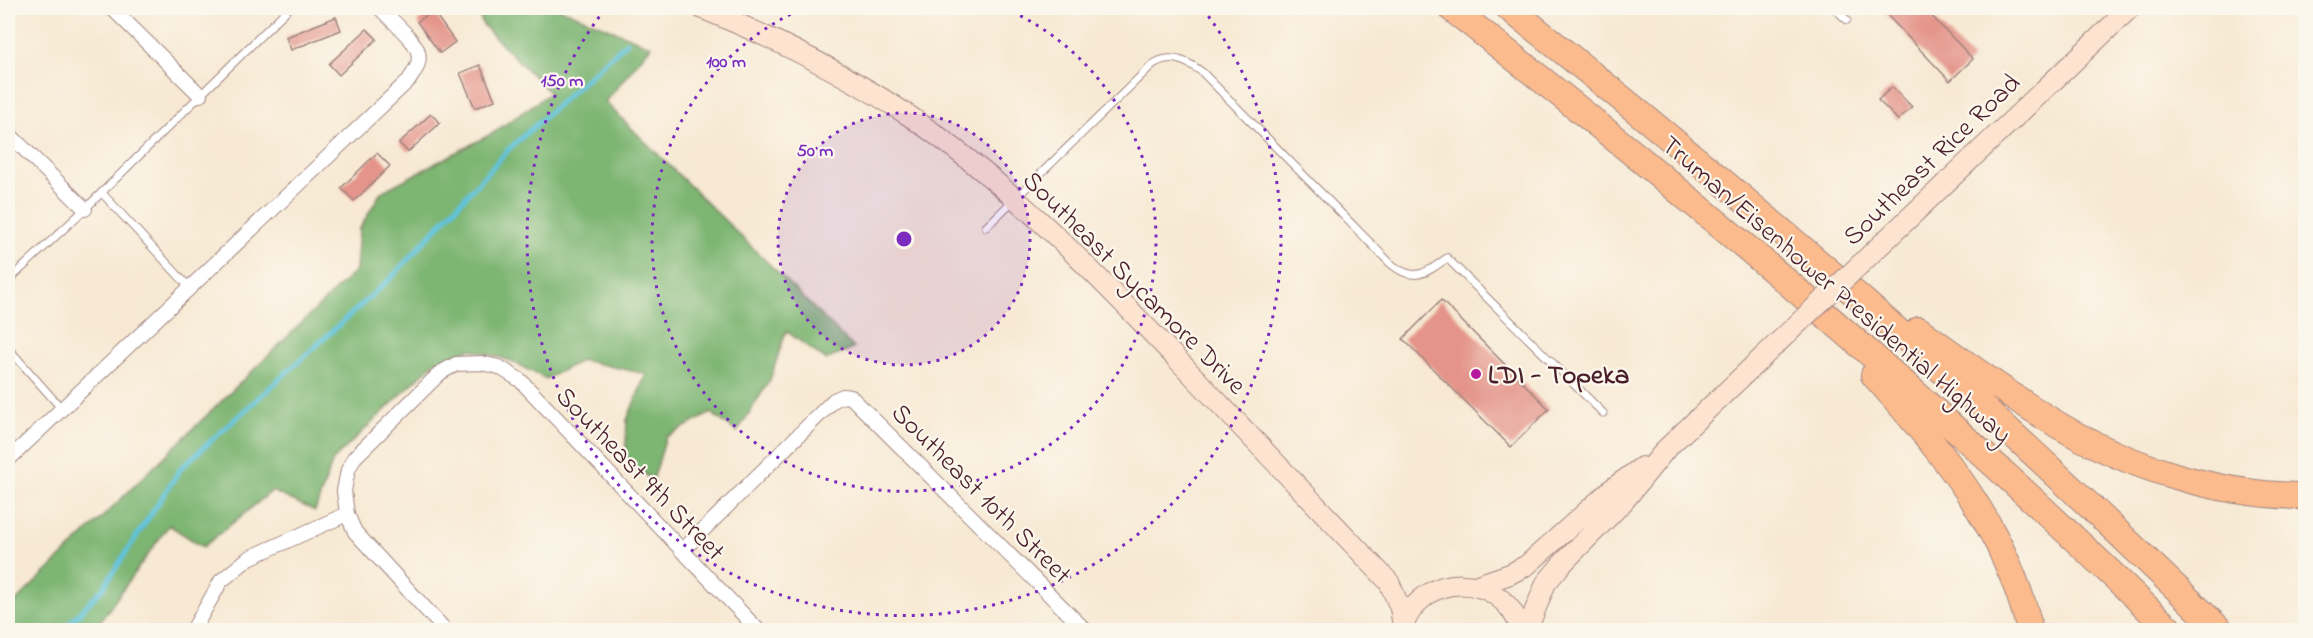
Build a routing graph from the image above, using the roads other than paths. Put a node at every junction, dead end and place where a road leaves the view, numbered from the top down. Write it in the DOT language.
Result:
graph roads {
  1 [pos="112,8"];
  2 [pos="289,8"];
  3 [pos="380,8"];
  4 [pos="701,8"];
  5 [pos="1451,8"];
  6 [pos="1509,8"];
  7 [pos="1834,8"];
  8 [pos="2130,8"];
  9 [pos="1847,20"];
  10 [pos="200,95"];
  11 [pos="8,133"];
  12 [pos="102,193"];
  13 [pos="1017,199"];
  14 [pos="85,209"];
  15 [pos="986,227"];
  16 [pos="1778,227"];
  17 [pos="1759,256"];
  18 [pos="8,281"];
  19 [pos="190,288"];
  20 [pos="8,348"];
  21 [pos="62,409"];
  22 [pos="1603,413"];
  23 [pos="1666,449"];
  24 [pos="8,460"];
  25 [pos="2306,496"];
  26 [pos="347,514"];
  27 [pos="682,551"];
  28 [pos="1475,586"];
  29 [pos="1402,629"];
  30 [pos="194,630"];
  31 [pos="445,630"];
  32 [pos="758,630"];
  33 [pos="1085,630"];
  34 [pos="1521,630"];
  35 [pos="1527,630"];
  36 [pos="2030,630"];
  37 [pos="2170,630"];
  38 [pos="2220,630"];
  1 -- 10 [label="street"];
  2 -- 10 [label="lane"];
  3 -- 19 [label="street"];
  4 -- 13 [label="street, Southeast Sycamore Drive"];
  5 -- 17 [label="highway, Truman/Eisenhower Presidential Highway"];
  6 -- 16 [label="highway, Truman/Eisenhower Presidential Highway"];
  7 -- 9 [label="lane"];
  8 -- 23 [label="street, Southeast Rice Road, bridge"];
  10 -- 12 [label="lane"];
  11 -- 14 [label="street"];
  12 -- 14 [label="lane"];
  12 -- 19 [label="lane"];
  13 -- 15 [label="lane"];
  13 -- 22 [label="lane"];
  13 -- 29 [label="street, Southeast Sycamore Drive"];
  14 -- 18 [label="lane"];
  16 -- 25 [label="highway"];
  16 -- 38 [label="highway, Truman/Eisenhower Presidential Highway"];
  17 -- 36 [label="highway"];
  17 -- 37 [label="highway, Truman/Eisenhower Presidential Highway"];
  19 -- 21 [label="street"];
  20 -- 21 [label="lane"];
  21 -- 24 [label="street"];
  23 -- 28 [label="street, Southeast Rice Road"];
  23 -- 35 [label="street, Southeast Rice Road"];
  26 -- 27 [label="street, Southeast 9th Street"];
  26 -- 30 [label="street"];
  26 -- 31 [label="street"];
  27 -- 32 [label="street, Southeast 9th Street"];
  27 -- 33 [label="street, Southeast 10th Street"];
  28 -- 29 [label="street"];
  28 -- 34 [label="street"];
}
